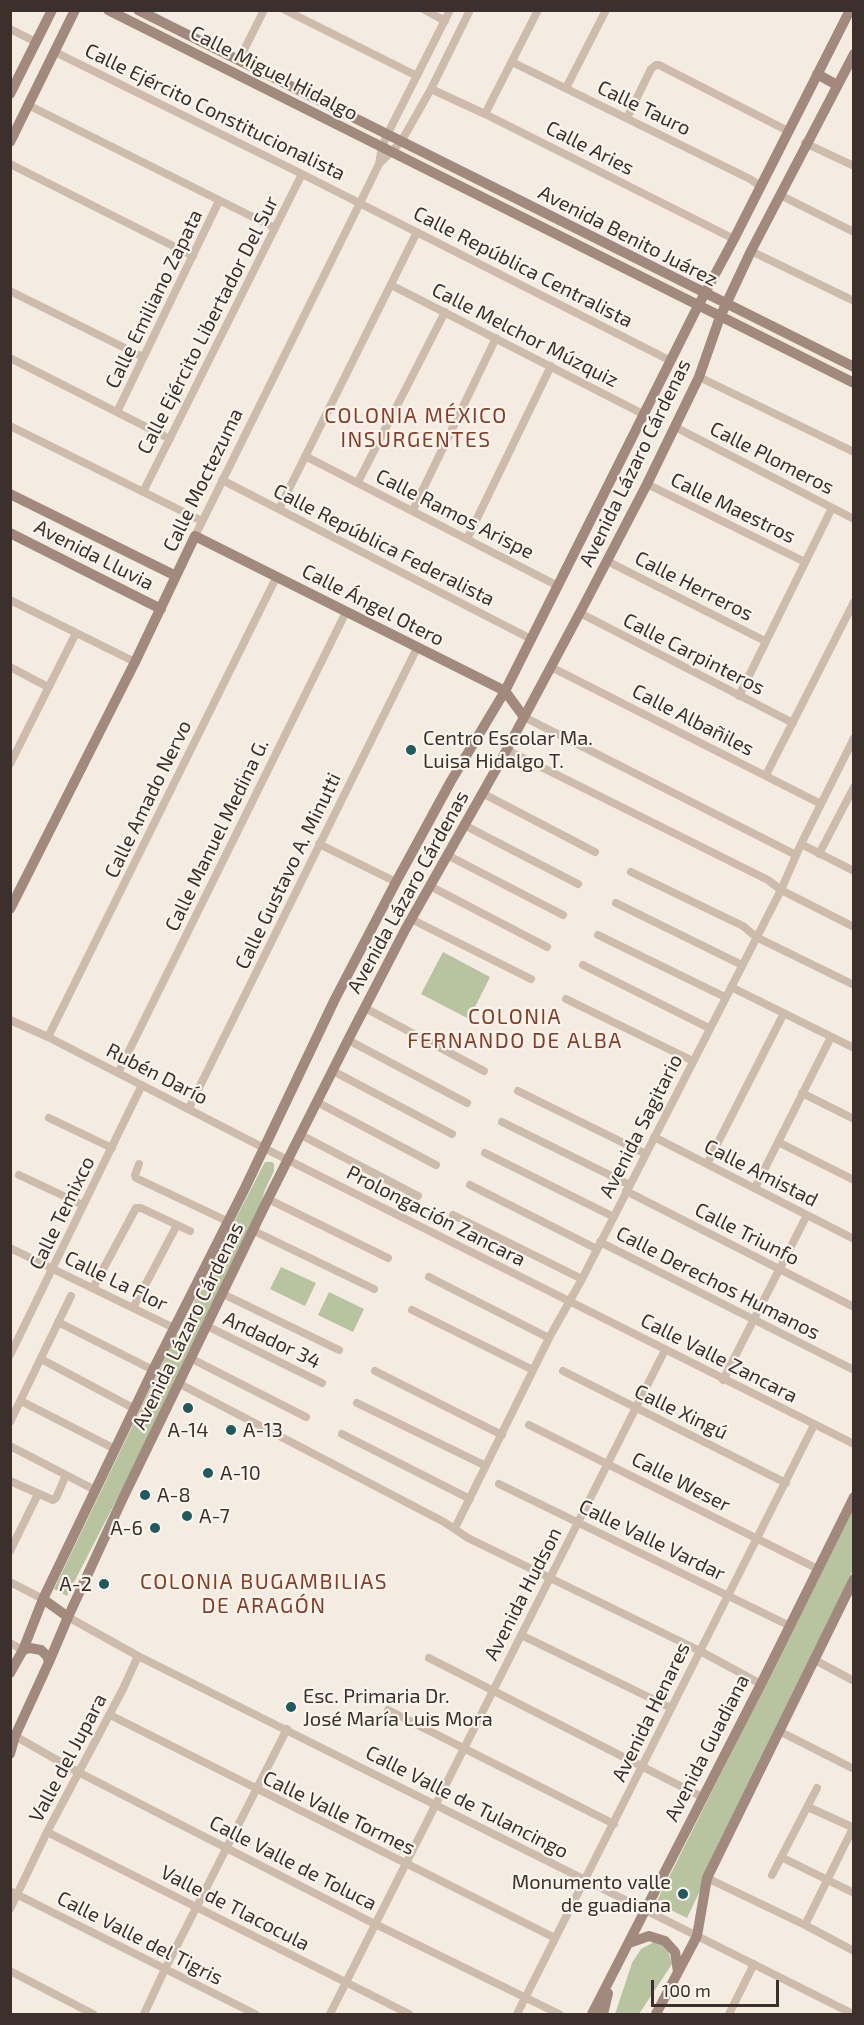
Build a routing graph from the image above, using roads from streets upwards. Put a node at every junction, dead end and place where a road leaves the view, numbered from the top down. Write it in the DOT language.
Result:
graph roads {
  1 [pos="52,10"];
  2 [pos="75,10"];
  3 [pos="108,10"];
  4 [pos="138,10"];
  5 [pos="264,10"];
  6 [pos="285,10"];
  7 [pos="425,10"];
  8 [pos="450,10"];
  9 [pos="470,10"];
  10 [pos="537,10"];
  11 [pos="606,10"];
  12 [pos="850,10"];
  13 [pos="445,21"];
  14 [pos="10,29"];
  15 [pos="36,42"];
  16 [pos="55,52"];
  17 [pos="854,54"];
  18 [pos="239,60"];
  19 [pos="512,62"];
  20 [pos="817,75"];
  21 [pos="417,76"];
  22 [pos="837,85"];
  23 [pos="567,88"];
  24 [pos="431,90"];
  25 [pos="10,93"];
  26 [pos="28,105"];
  27 [pos="485,114"];
  28 [pos="627,118"];
  29 [pos="788,131"];
  30 [pos="387,135"];
  31 [pos="401,141"];
  32 [pos="10,142"];
  33 [pos="806,143"];
  34 [pos="386,149"];
  35 [pos="10,164"];
  36 [pos="854,166"];
  37 [pos="302,174"];
  38 [pos="760,186"];
  39 [pos="780,195"];
  40 [pos="219,201"];
  41 [pos="360,203"];
  42 [pos="275,228"];
  43 [pos="417,232"];
  44 [pos="854,232"];
  45 [pos="734,239"];
  46 [pos="751,250"];
  47 [pos="193,256"];
  48 [pos="391,285"];
  49 [pos="10,291"];
  50 [pos="704,294"];
  51 [pos="854,301"];
  52 [pos="725,305"];
  53 [pos="698,306"];
  54 [pos="445,312"];
  55 [pos="720,316"];
  56 [pos="496,338"];
  57 [pos="143,357"];
  58 [pos="10,358"];
  59 [pos="671,361"];
  60 [pos="551,366"];
  61 [pos="854,367"];
  62 [pos="699,377"];
  63 [pos="854,383"];
  64 [pos="117,412"];
  65 [pos="644,414"];
  66 [pos="10,426"];
  67 [pos="675,427"];
  68 [pos="170,439"];
  69 [pos="854,452"];
  70 [pos="305,456"];
  71 [pos="222,480"];
  72 [pos="358,482"];
  73 [pos="646,484"];
  74 [pos="143,492"];
  75 [pos="10,494"];
  76 [pos="832,508"];
  77 [pos="279,509"];
  78 [pos="413,510"];
  79 [pos="854,519"];
  80 [pos="202,521"];
  81 [pos="10,533"];
  82 [pos="195,536"];
  83 [pos="467,539"];
  84 [pos="607,561"];
  85 [pos="805,562"];
  86 [pos="176,576"];
  87 [pos="277,576"];
  88 [pos="558,586"];
  89 [pos="10,600"];
  90 [pos="854,602"];
  91 [pos="161,609"];
  92 [pos="346,612"];
  93 [pos="580,614"];
  94 [pos="76,633"];
  95 [pos="531,639"];
  96 [pos="765,641"];
  97 [pos="417,648"];
  98 [pos="135,662"];
  99 [pos="10,667"];
  100 [pos="550,667"];
  101 [pos="48,687"];
  102 [pos="505,691"];
  103 [pos="738,696"];
  104 [pos="524,717"];
  105 [pos="793,723"];
  106 [pos="854,738"];
  107 [pos="507,750"];
  108 [pos="10,764"];
  109 [pos="766,775"];
  110 [pos="854,787"];
  111 [pos="482,793"];
  112 [pos="821,804"];
  113 [pos="464,825"];
  114 [pos="320,844"];
  115 [pos="801,844"];
  116 [pos="595,852"];
  117 [pos="819,854"];
  118 [pos="447,855"];
  119 [pos="796,855"];
  120 [pos="854,871"];
  121 [pos="631,872"];
  122 [pos="396,882"];
  123 [pos="578,884"];
  124 [pos="430,886"];
  125 [pos="781,890"];
  126 [pos="616,903"];
  127 [pos="10,909"];
  128 [pos="563,915"];
  129 [pos="411,919"];
  130 [pos="854,927"];
  131 [pos="598,935"];
  132 [pos="756,937"];
  133 [pos="547,947"];
  134 [pos="583,964"];
  135 [pos="742,965"];
  136 [pos="531,979"];
  137 [pos="854,985"];
  138 [pos="730,987"];
  139 [pos="725,997"];
  140 [pos="566,999"];
  141 [pos="365,1008"];
  142 [pos="784,1013"];
  143 [pos="10,1020"];
  144 [pos="709,1028"];
  145 [pos="48,1037"];
  146 [pos="831,1037"];
  147 [pos="348,1040"];
  148 [pos="854,1048"];
  149 [pos="693,1061"];
  150 [pos="333,1071"];
  151 [pos="484,1071"];
  152 [pos="118,1073"];
  153 [pos="142,1085"];
  154 [pos="518,1091"];
  155 [pos="802,1093"];
  156 [pos="317,1102"];
  157 [pos="467,1103"];
  158 [pos="189,1108"];
  159 [pos="49,1118"];
  160 [pos="854,1119"];
  161 [pos="502,1122"];
  162 [pos="452,1134"];
  163 [pos="301,1135"];
  164 [pos="654,1137"];
  165 [pos="777,1142"];
  166 [pos="112,1148"];
  167 [pos="264,1148"];
  168 [pos="485,1154"];
  169 [pos="646,1154"];
  170 [pos="289,1160"];
  171 [pos="139,1164"];
  172 [pos="708,1164"];
  173 [pos="436,1165"];
  174 [pos="19,1175"];
  175 [pos="854,1180"];
  176 [pos="470,1185"];
  177 [pos="628,1188"];
  178 [pos="755,1188"];
  179 [pos="418,1196"];
  180 [pos="268,1199"];
  181 [pos="83,1205"];
  182 [pos="453,1215"];
  183 [pos="807,1215"];
  184 [pos="614,1216"];
  185 [pos="227,1221"];
  186 [pos="177,1225"];
  187 [pos="254,1231"];
  188 [pos="190,1232"];
  189 [pos="854,1239"];
  190 [pos="599,1246"];
  191 [pos="10,1248"];
  192 [pos="388,1258"];
  193 [pos="53,1269"];
  194 [pos="780,1269"];
  195 [pos="429,1277"];
  196 [pos="582,1279"];
  197 [pos="93,1288"];
  198 [pos="374,1289"];
  199 [pos="223,1293"];
  200 [pos="71,1296"];
  201 [pos="569,1301"];
  202 [pos="854,1307"];
  203 [pos="134,1308"];
  204 [pos="412,1310"];
  205 [pos="754,1321"];
  206 [pos="58,1322"];
  207 [pos="207,1326"];
  208 [pos="174,1328"];
  209 [pos="549,1338"];
  210 [pos="339,1350"];
  211 [pos="664,1350"];
  212 [pos="10,1355"];
  213 [pos="41,1359"];
  214 [pos="192,1359"];
  215 [pos="153,1370"];
  216 [pos="534,1370"];
  217 [pos="854,1370"];
  218 [pos="375,1371"];
  219 [pos="562,1371"];
  220 [pos="723,1380"];
  221 [pos="180,1383"];
  222 [pos="322,1383"];
  223 [pos="21,1401"];
  224 [pos="357,1403"];
  225 [pos="635,1406"];
  226 [pos="135,1409"];
  227 [pos="306,1417"];
  228 [pos="10,1422"];
  229 [pos="529,1425"];
  230 [pos="814,1425"];
  231 [pos="342,1434"];
  232 [pos="502,1435"];
  233 [pos="854,1444"];
  234 [pos="10,1446"];
  235 [pos="115,1449"];
  236 [pos="607,1463"];
  237 [pos="486,1466"];
  238 [pos="66,1475"];
  239 [pos="10,1481"];
  240 [pos="786,1483"];
  241 [pos="499,1484"];
  242 [pos="95,1490"];
  243 [pos="38,1494"];
  244 [pos="854,1497"];
  245 [pos="470,1499"];
  246 [pos="578,1522"];
  247 [pos="455,1528"];
  248 [pos="757,1539"];
  249 [pos="10,1551"];
  250 [pos="818,1569"];
  251 [pos="549,1578"];
  252 [pos="854,1579"];
  253 [pos="10,1582"];
  254 [pos="729,1596"];
  255 [pos="43,1599"];
  256 [pos="68,1617"];
  257 [pos="790,1626"];
  258 [pos="521,1635"];
  259 [pos="10,1643"];
  260 [pos="23,1650"];
  261 [pos="700,1651"];
  262 [pos="138,1656"];
  263 [pos="429,1658"];
  264 [pos="813,1659"];
  265 [pos="49,1662"];
  266 [pos="10,1673"];
  267 [pos="854,1681"];
  268 [pos="761,1684"];
  269 [pos="493,1690"];
  270 [pos="671,1708"];
  271 [pos="388,1710"];
  272 [pos="110,1715"];
  273 [pos="287,1729"];
  274 [pos="779,1731"];
  275 [pos="13,1738"];
  276 [pos="464,1748"];
  277 [pos="10,1755"];
  278 [pos="642,1767"];
  279 [pos="854,1769"];
  280 [pos="78,1772"];
  281 [pos="817,1788"];
  282 [pos="255,1789"];
  283 [pos="702,1797"];
  284 [pos="436,1805"];
  285 [pos="808,1807"];
  286 [pos="614,1824"];
  287 [pos="853,1827"];
  288 [pos="47,1832"];
  289 [pos="226,1848"];
  290 [pos="781,1857"];
  291 [pos="406,1864"];
  292 [pos="772,1875"];
  293 [pos="707,1878"];
  294 [pos="586,1880"];
  295 [pos="827,1880"];
  296 [pos="14,1893"];
  297 [pos="854,1893"];
  298 [pos="197,1906"];
  299 [pos="10,1909"];
  300 [pos="645,1909"];
  301 [pos="376,1924"];
  302 [pos="805,1925"];
  303 [pos="697,1936"];
  304 [pos="555,1938"];
  305 [pos="629,1943"];
  306 [pos="854,1951"];
  307 [pos="754,1964"];
  308 [pos="165,1969"];
  309 [pos="10,1971"];
  310 [pos="678,1972"];
  311 [pos="613,1973"];
  312 [pos="346,1983"];
  313 [pos="525,1998"];
  314 [pos="93,2014"];
  315 [pos="144,2014"];
  316 [pos="255,2014"];
  317 [pos="330,2014"];
  318 [pos="409,2014"];
  319 [pos="517,2014"];
  320 [pos="559,2014"];
  321 [pos="592,2014"];
  322 [pos="603,2014"];
  323 [pos="654,2014"];
  324 [pos="729,2014"];
  325 [pos="853,2014"];
  1 -- 15 [label="street"];
  2 -- 16 [label="street"];
  3 -- 34 [label="street, Calle Miguel Hidalgo"];
  4 -- 18 [label="street, Calle Miguel Hidalgo"];
  5 -- 18 [label="street"];
  6 -- 21 [label="street"];
  7 -- 13 [label="street"];
  8 -- 13 [label="street"];
  9 -- 24 [label="street, Calle Moctezuma"];
  10 -- 19 [label="street"];
  11 -- 23 [label="street"];
  12 -- 20 [label="street, Avenida Lázaro Cárdenas"];
  13 -- 21 [label="street"];
  14 -- 15 [label="street"];
  15 -- 25 [label="street"];
  16 -- 26 [label="street"];
  16 -- 37 [label="street, Calle Ejército Constitucionalista"];
  17 -- 22 [label="street, Avenida Lázaro Cárdenas"];
  18 -- 30 [label="street, Calle Miguel Hidalgo"];
  19 -- 23 [label="street, Calle Tauro"];
  19 -- 27 [label="street"];
  20 -- 22 [label="street"];
  20 -- 29 [label="street, Avenida Lázaro Cárdenas"];
  21 -- 30 [label="street"];
  22 -- 33 [label="street, Avenida Lázaro Cárdenas"];
  23 -- 28 [label="street, Calle Tauro"];
  24 -- 27 [label="street, Calle Aries"];
  24 -- 31 [label="street, Calle Moctezuma"];
  26 -- 32 [label="street"];
  26 -- 40 [label="street"];
  27 -- 45 [label="street, Calle Aries"];
  28 -- 29 [label="street"];
  28 -- 38 [label="street, Calle Tauro"];
  29 -- 38 [label="street, Avenida Lázaro Cárdenas"];
  30 -- 31 [label="street, Avenida Benito Juárez"];
  30 -- 34 [label="street"];
  31 -- 34 [label="street, Calle Moctezuma"];
  31 -- 50 [label="street, Avenida Benito Juárez"];
  33 -- 36 [label="street"];
  33 -- 39 [label="street, Avenida Lázaro Cárdenas"];
  34 -- 41 [label="street, Calle Moctezuma"];
  34 -- 53 [label="street, Avenida Benito Juárez"];
  35 -- 47 [label="street"];
  37 -- 41 [label="street, Calle Ejército Constitucionalista"];
  37 -- 42 [label="street, Calle Ejército Libertador Del Sur"];
  38 -- 45 [label="street, Avenida Lázaro Cárdenas"];
  39 -- 44 [label="street"];
  39 -- 46 [label="street, Avenida Lázaro Cárdenas"];
  40 -- 42 [label="street"];
  40 -- 47 [label="street, Calle Emiliano Zapata"];
  41 -- 43 [label="street, Calle República Centralista"];
  41 -- 71 [label="street, Calle Moctezuma"];
  42 -- 68 [label="street, Calle Ejército Libertador Del Sur"];
  43 -- 48 [label="street"];
  43 -- 59 [label="street, Calle República Centralista"];
  45 -- 50 [label="street, Avenida Lázaro Cárdenas"];
  46 -- 51 [label="street"];
  46 -- 52 [label="street, Avenida Lázaro Cárdenas"];
  47 -- 57 [label="street, Calle Emiliano Zapata"];
  48 -- 54 [label="street, Calle Melchor Múzquiz"];
  48 -- 70 [label="street"];
  49 -- 57 [label="street"];
  50 -- 52 [label="street, Avenida Benito Juárez"];
  50 -- 53 [label="street, Avenida Lázaro Cárdenas"];
  52 -- 55 [label="street, Avenida Lázaro Cárdenas"];
  52 -- 61 [label="street, Avenida Benito Juárez"];
  53 -- 55 [label="street, Avenida Benito Juárez"];
  53 -- 59 [label="street, Avenida Lázaro Cárdenas"];
  54 -- 56 [label="street, Calle Melchor Múzquiz"];
  54 -- 72 [label="street"];
  55 -- 62 [label="street, Avenida Lázaro Cárdenas"];
  55 -- 63 [label="street, Avenida Benito Juárez"];
  56 -- 60 [label="street, Calle Melchor Múzquiz"];
  56 -- 78 [label="street"];
  57 -- 64 [label="street, Calle Emiliano Zapata"];
  58 -- 64 [label="street"];
  59 -- 65 [label="street, Avenida Lázaro Cárdenas"];
  60 -- 65 [label="street, Calle Melchor Múzquiz"];
  60 -- 83 [label="street"];
  62 -- 67 [label="street, Avenida Lázaro Cárdenas"];
  62 -- 69 [label="street"];
  64 -- 68 [label="street"];
  65 -- 88 [label="street, Avenida Lázaro Cárdenas"];
  66 -- 74 [label="street"];
  67 -- 73 [label="street, Avenida Lázaro Cárdenas"];
  67 -- 76 [label="street, Calle Plomeros"];
  68 -- 74 [label="street, Calle Ejército Libertador Del Sur"];
  70 -- 72 [label="street, Calle Ramos Arispe"];
  70 -- 77 [label="street"];
  71 -- 77 [label="street, Calle República Federalista"];
  71 -- 80 [label="street, Calle Moctezuma"];
  72 -- 78 [label="street, Calle Ramos Arispe"];
  73 -- 84 [label="street, Avenida Lázaro Cárdenas"];
  73 -- 85 [label="street, Calle Maestros"];
  74 -- 80 [label="street"];
  75 -- 86 [label="street"];
  76 -- 79 [label="street, Calle Plomeros"];
  76 -- 85 [label="street"];
  77 -- 95 [label="street, Calle República Federalista"];
  78 -- 83 [label="street, Calle Ramos Arispe"];
  80 -- 82 [label="street, Calle Moctezuma"];
  81 -- 91 [label="street, Avenida Lluvia"];
  82 -- 86 [label="street, Calle Moctezuma"];
  82 -- 87 [label="street, Calle Ángel Otero"];
  83 -- 88 [label="street, Calle Ramos Arispe"];
  84 -- 93 [label="street, Avenida Lázaro Cárdenas"];
  84 -- 96 [label="street, Calle Herreros"];
  85 -- 96 [label="street"];
  86 -- 91 [label="street, Calle Moctezuma"];
  87 -- 92 [label="street, Calle Ángel Otero"];
  87 -- 145 [label="street, Calle Amado Nervo"];
  88 -- 95 [label="street, Avenida Lázaro Cárdenas"];
  89 -- 94 [label="street"];
  90 -- 105 [label="street"];
  91 -- 98 [label="street, Calle Moctezuma"];
  92 -- 97 [label="street, Calle Ángel Otero"];
  92 -- 152 [label="street, Calle Manuel Medina G."];
  93 -- 100 [label="street, Avenida Lázaro Cárdenas"];
  93 -- 103 [label="street, Calle Carpinteros"];
  94 -- 98 [label="street"];
  94 -- 101 [label="street"];
  95 -- 102 [label="street, Avenida Lázaro Cárdenas"];
  96 -- 103 [label="street"];
  97 -- 102 [label="street, Calle Ángel Otero"];
  97 -- 114 [label="street, Calle Gustavo A. Minutti"];
  98 -- 127 [label="street, Calle Moctezuma"];
  99 -- 101 [label="street"];
  100 -- 104 [label="street, Avenida Lázaro Cárdenas"];
  100 -- 109 [label="street, Calle Albañiles"];
  101 -- 108 [label="street"];
  102 -- 104 [label="street, Calle Ángel Otero"];
  102 -- 122 [label="street, Avenida Lázaro Cárdenas"];
  103 -- 105 [label="street, Calle Carpinteros"];
  104 -- 107 [label="street, Avenida Lázaro Cárdenas"];
  104 -- 119 [label="street"];
  105 -- 109 [label="street"];
  106 -- 112 [label="street, Avenida Sagitario"];
  107 -- 111 [label="street, Avenida Lázaro Cárdenas"];
  107 -- 125 [label="street"];
  109 -- 112 [label="street, Calle Albañiles"];
  110 -- 117 [label="street"];
  111 -- 113 [label="street, Avenida Lázaro Cárdenas"];
  111 -- 116 [label="street"];
  112 -- 115 [label="street, Avenida Sagitario"];
  113 -- 118 [label="street, Avenida Lázaro Cárdenas"];
  113 -- 123 [label="street"];
  114 -- 122 [label="street"];
  114 -- 158 [label="street, Calle Gustavo A. Minutti"];
  115 -- 117 [label="street"];
  115 -- 119 [label="street, Avenida Sagitario"];
  117 -- 120 [label="street"];
  118 -- 124 [label="street, Avenida Lázaro Cárdenas"];
  118 -- 128 [label="street"];
  119 -- 125 [label="street, Avenida Sagitario"];
  121 -- 132 [label="street"];
  122 -- 167 [label="street, Avenida Lázaro Cárdenas"];
  124 -- 129 [label="street, Avenida Lázaro Cárdenas"];
  124 -- 133 [label="street"];
  125 -- 130 [label="street"];
  125 -- 132 [label="street, Avenida Sagitario"];
  126 -- 135 [label="street"];
  129 -- 136 [label="street"];
  129 -- 141 [label="street, Avenida Lázaro Cárdenas"];
  131 -- 139 [label="street"];
  132 -- 135 [label="street, Avenida Sagitario"];
  132 -- 137 [label="street"];
  134 -- 144 [label="street"];
  135 -- 138 [label="street, Avenida Sagitario"];
  138 -- 139 [label="street, Avenida Sagitario"];
  138 -- 142 [label="street"];
  139 -- 144 [label="street, Avenida Sagitario"];
  140 -- 149 [label="street"];
  141 -- 147 [label="street, Avenida Lázaro Cárdenas"];
  141 -- 151 [label="street"];
  142 -- 146 [label="street"];
  142 -- 172 [label="street"];
  143 -- 145 [label="street, Rubén Darío"];
  144 -- 149 [label="street, Avenida Sagitario"];
  145 -- 152 [label="street, Rubén Darío"];
  146 -- 148 [label="street"];
  146 -- 155 [label="street"];
  147 -- 150 [label="street, Avenida Lázaro Cárdenas"];
  147 -- 157 [label="street"];
  149 -- 164 [label="street, Avenida Sagitario"];
  150 -- 156 [label="street, Avenida Lázaro Cárdenas"];
  150 -- 162 [label="street"];
  152 -- 153 [label="street, Rubén Darío"];
  153 -- 158 [label="street, Rubén Darío"];
  153 -- 166 [label="street, Calle Temixco"];
  154 -- 169 [label="street"];
  155 -- 160 [label="street"];
  155 -- 165 [label="street"];
  156 -- 163 [label="street, Avenida Lázaro Cárdenas"];
  156 -- 173 [label="street"];
  158 -- 167 [label="street, Rubén Darío"];
  159 -- 166 [label="street"];
  161 -- 177 [label="street, Calle Triunfo"];
  163 -- 170 [label="street, Avenida Lázaro Cárdenas"];
  163 -- 179 [label="street"];
  164 -- 169 [label="street, Avenida Sagitario"];
  164 -- 172 [label="street, Calle Amistad"];
  165 -- 175 [label="street"];
  165 -- 178 [label="street"];
  166 -- 181 [label="street, Calle Temixco"];
  167 -- 170 [label="street, Rubén Darío"];
  167 -- 185 [label="street, Avenida Lázaro Cárdenas"];
  168 -- 184 [label="street"];
  169 -- 177 [label="street, Avenida Sagitario"];
  170 -- 180 [label="street, Avenida Lázaro Cárdenas"];
  170 -- 201 [label="street, Prolongación Zancara"];
  171 -- 185 [label="street"];
  172 -- 178 [label="street, Calle Amistad"];
  174 -- 181 [label="street"];
  176 -- 190 [label="street, Calle Derechos Humanos"];
  177 -- 184 [label="street, Avenida Sagitario"];
  177 -- 194 [label="street, Calle Triunfo"];
  178 -- 183 [label="street, Calle Amistad"];
  180 -- 187 [label="street, Avenida Lázaro Cárdenas"];
  180 -- 192 [label="street"];
  181 -- 193 [label="street, Calle Temixco"];
  182 -- 196 [label="street"];
  183 -- 189 [label="street, Calle Amistad"];
  183 -- 194 [label="street"];
  184 -- 190 [label="street, Avenida Sagitario"];
  185 -- 208 [label="street, Avenida Lázaro Cárdenas"];
  186 -- 188 [label="street"];
  186 -- 197 [label="street"];
  186 -- 203 [label="street"];
  187 -- 198 [label="street"];
  187 -- 199 [label="street, Avenida Lázaro Cárdenas"];
  190 -- 196 [label="street, Avenida Sagitario"];
  190 -- 205 [label="street, Calle Derechos Humanos"];
  191 -- 193 [label="street, Calle La Flor"];
  193 -- 197 [label="street, Calle La Flor"];
  193 -- 212 [label="street, Calle Temixco"];
  194 -- 202 [label="street, Calle Triunfo"];
  194 -- 205 [label="street"];
  195 -- 209 [label="street"];
  196 -- 201 [label="street, Avenida Sagitario"];
  197 -- 203 [label="street, Calle La Flor"];
  199 -- 207 [label="street, Avenida Lázaro Cárdenas"];
  199 -- 210 [label="street"];
  200 -- 206 [label="street"];
  201 -- 209 [label="street, Avenida Sagitario"];
  201 -- 211 [label="street, Calle Valle Zancara"];
  203 -- 208 [label="street, Calle La Flor"];
  204 -- 216 [label="street"];
  205 -- 217 [label="street, Calle Derechos Humanos"];
  205 -- 220 [label="street"];
  206 -- 213 [label="street"];
  206 -- 215 [label="street"];
  207 -- 214 [label="street, Avenida Lázaro Cárdenas"];
  207 -- 222 [label="street, Andador 34"];
  208 -- 215 [label="street, Avenida Lázaro Cárdenas"];
  209 -- 216 [label="street, Avenida Sagitario"];
  211 -- 220 [label="street, Calle Valle Zancara"];
  211 -- 225 [label="street, Avenida Hudson"];
  213 -- 223 [label="street"];
  213 -- 226 [label="street"];
  214 -- 221 [label="street, Avenida Lázaro Cárdenas"];
  214 -- 227 [label="street"];
  215 -- 226 [label="street, Avenida Lázaro Cárdenas"];
  216 -- 232 [label="street, Avenida Sagitario"];
  218 -- 232 [label="street"];
  219 -- 225 [label="street, Calle Xingú"];
  220 -- 230 [label="street, Calle Valle Zancara"];
  221 -- 247 [label="street"];
  221 -- 256 [label="street, Avenida Lázaro Cárdenas"];
  223 -- 228 [label="street"];
  223 -- 235 [label="street"];
  224 -- 237 [label="street"];
  225 -- 236 [label="street, Avenida Hudson"];
  225 -- 240 [label="street, Calle Xingú"];
  226 -- 235 [label="street, Avenida Lázaro Cárdenas"];
  229 -- 236 [label="street, Calle Weser"];
  230 -- 233 [label="street, Calle Valle Zancara"];
  230 -- 240 [label="street, Avenida Henares"];
  231 -- 245 [label="street"];
  232 -- 237 [label="street, Avenida Sagitario"];
  234 -- 238 [label="street"];
  235 -- 242 [label="street, Avenida Lázaro Cárdenas"];
  236 -- 246 [label="street, Avenida Hudson"];
  236 -- 248 [label="street, Calle Weser"];
  237 -- 245 [label="street, Avenida Sagitario"];
  238 -- 242 [label="street"];
  238 -- 243 [label="street"];
  239 -- 243 [label="street"];
  240 -- 248 [label="street, Avenida Henares"];
  241 -- 246 [label="street, Calle Valle Vardar"];
  242 -- 255 [label="street, Avenida Lázaro Cárdenas"];
  243 -- 249 [label="street"];
  244 -- 250 [label="street, Avenida Guadiana"];
  245 -- 247 [label="street, Avenida Sagitario"];
  246 -- 251 [label="street, Avenida Hudson"];
  246 -- 254 [label="street, Calle Valle Vardar"];
  247 -- 251 [label="street"];
  248 -- 250 [label="street, Calle Weser"];
  248 -- 254 [label="street, Avenida Henares"];
  250 -- 257 [label="street, Avenida Guadiana"];
  251 -- 258 [label="street, Avenida Hudson"];
  251 -- 261 [label="street"];
  252 -- 264 [label="street"];
  253 -- 255 [label="street"];
  254 -- 257 [label="street, Calle Valle Vardar"];
  254 -- 261 [label="street, Avenida Henares"];
  255 -- 256 [label="street"];
  255 -- 260 [label="street, Avenida Lázaro Cárdenas"];
  256 -- 262 [label="street, Calle Valle de Tulancingo"];
  256 -- 265 [label="street, Avenida Lázaro Cárdenas"];
  257 -- 268 [label="street, Avenida Guadiana"];
  258 -- 269 [label="street, Avenida Hudson"];
  258 -- 270 [label="street"];
  259 -- 260 [label="street"];
  260 -- 265 [label="street"];
  260 -- 266 [label="street, Avenida Lázaro Cárdenas"];
  261 -- 268 [label="street"];
  261 -- 270 [label="street, Avenida Henares"];
  262 -- 272 [label="street, Valle del Jupara"];
  262 -- 273 [label="street, Calle Valle de Tulancingo"];
  263 -- 269 [label="street"];
  264 -- 267 [label="street"];
  264 -- 274 [label="street"];
  265 -- 275 [label="street, Avenida Lázaro Cárdenas"];
  268 -- 283 [label="street, Avenida Guadiana"];
  269 -- 276 [label="street, Avenida Hudson"];
  269 -- 278 [label="street"];
  270 -- 278 [label="street, Avenida Henares"];
  271 -- 276 [label="street"];
  272 -- 280 [label="street, Valle del Jupara"];
  272 -- 282 [label="street, Calle Valle Tormes"];
  273 -- 282 [label="street"];
  273 -- 284 [label="street, Calle Valle de Tulancingo"];
  274 -- 279 [label="street"];
  274 -- 293 [label="street"];
  275 -- 277 [label="street, Avenida Lázaro Cárdenas"];
  275 -- 280 [label="street, Calle Valle de Toluca"];
  276 -- 284 [label="street, Avenida Hudson"];
  276 -- 286 [label="street"];
  278 -- 283 [label="street"];
  278 -- 286 [label="street, Avenida Henares"];
  280 -- 288 [label="street, Valle del Jupara"];
  280 -- 289 [label="street, Calle Valle de Toluca"];
  281 -- 285 [label="street"];
  282 -- 289 [label="street"];
  282 -- 291 [label="street, Calle Valle Tormes"];
  283 -- 300 [label="street, Avenida Guadiana"];
  284 -- 291 [label="street, Avenida Hudson"];
  284 -- 294 [label="street, Calle Valle de Tulancingo"];
  285 -- 287 [label="street"];
  285 -- 290 [label="street"];
  286 -- 294 [label="street, Avenida Henares"];
  287 -- 295 [label="street"];
  288 -- 296 [label="street, Valle del Jupara"];
  288 -- 298 [label="street, Valle de Tlacocula"];
  289 -- 298 [label="street"];
  289 -- 301 [label="street, Calle Valle de Toluca"];
  290 -- 292 [label="street"];
  290 -- 295 [label="street"];
  291 -- 301 [label="street, Avenida Hudson"];
  291 -- 304 [label="street, Calle Valle Tormes"];
  293 -- 302 [label="street"];
  293 -- 303 [label="street"];
  294 -- 300 [label="street, Calle Valle de Tulancingo"];
  294 -- 304 [label="street, Avenida Henares"];
  295 -- 297 [label="street"];
  295 -- 302 [label="street"];
  296 -- 299 [label="street, Valle del Jupara"];
  296 -- 308 [label="street, Calle Valle del Tigris"];
  298 -- 308 [label="street"];
  298 -- 312 [label="street, Valle de Tlacocula"];
  300 -- 303 [label="street, Calle Valle de Tulancingo"];
  300 -- 305 [label="street, Avenida Guadiana"];
  301 -- 312 [label="street, Avenida Hudson"];
  301 -- 313 [label="street, Calle Valle de Toluca"];
  302 -- 306 [label="street"];
  303 -- 307 [label="street, Calle Valle de Tulancingo"];
  303 -- 310 [label="street"];
  304 -- 313 [label="street, Avenida Henares"];
  305 -- 310 [label="street"];
  305 -- 311 [label="street, Avenida Guadiana"];
  307 -- 324 [label="street"];
  307 -- 325 [label="street, Calle Valle de Tulancingo"];
  308 -- 315 [label="street"];
  308 -- 316 [label="street, Calle Valle del Tigris"];
  309 -- 314 [label="street"];
  310 -- 323 [label="street"];
  311 -- 321 [label="street, Avenida Guadiana"];
  311 -- 322 [label="street"];
  312 -- 317 [label="street, Avenida Hudson"];
  312 -- 318 [label="street, Valle de Tlacocula"];
  313 -- 319 [label="street, Avenida Henares"];
  313 -- 320 [label="street, Calle Valle de Toluca"];
}
